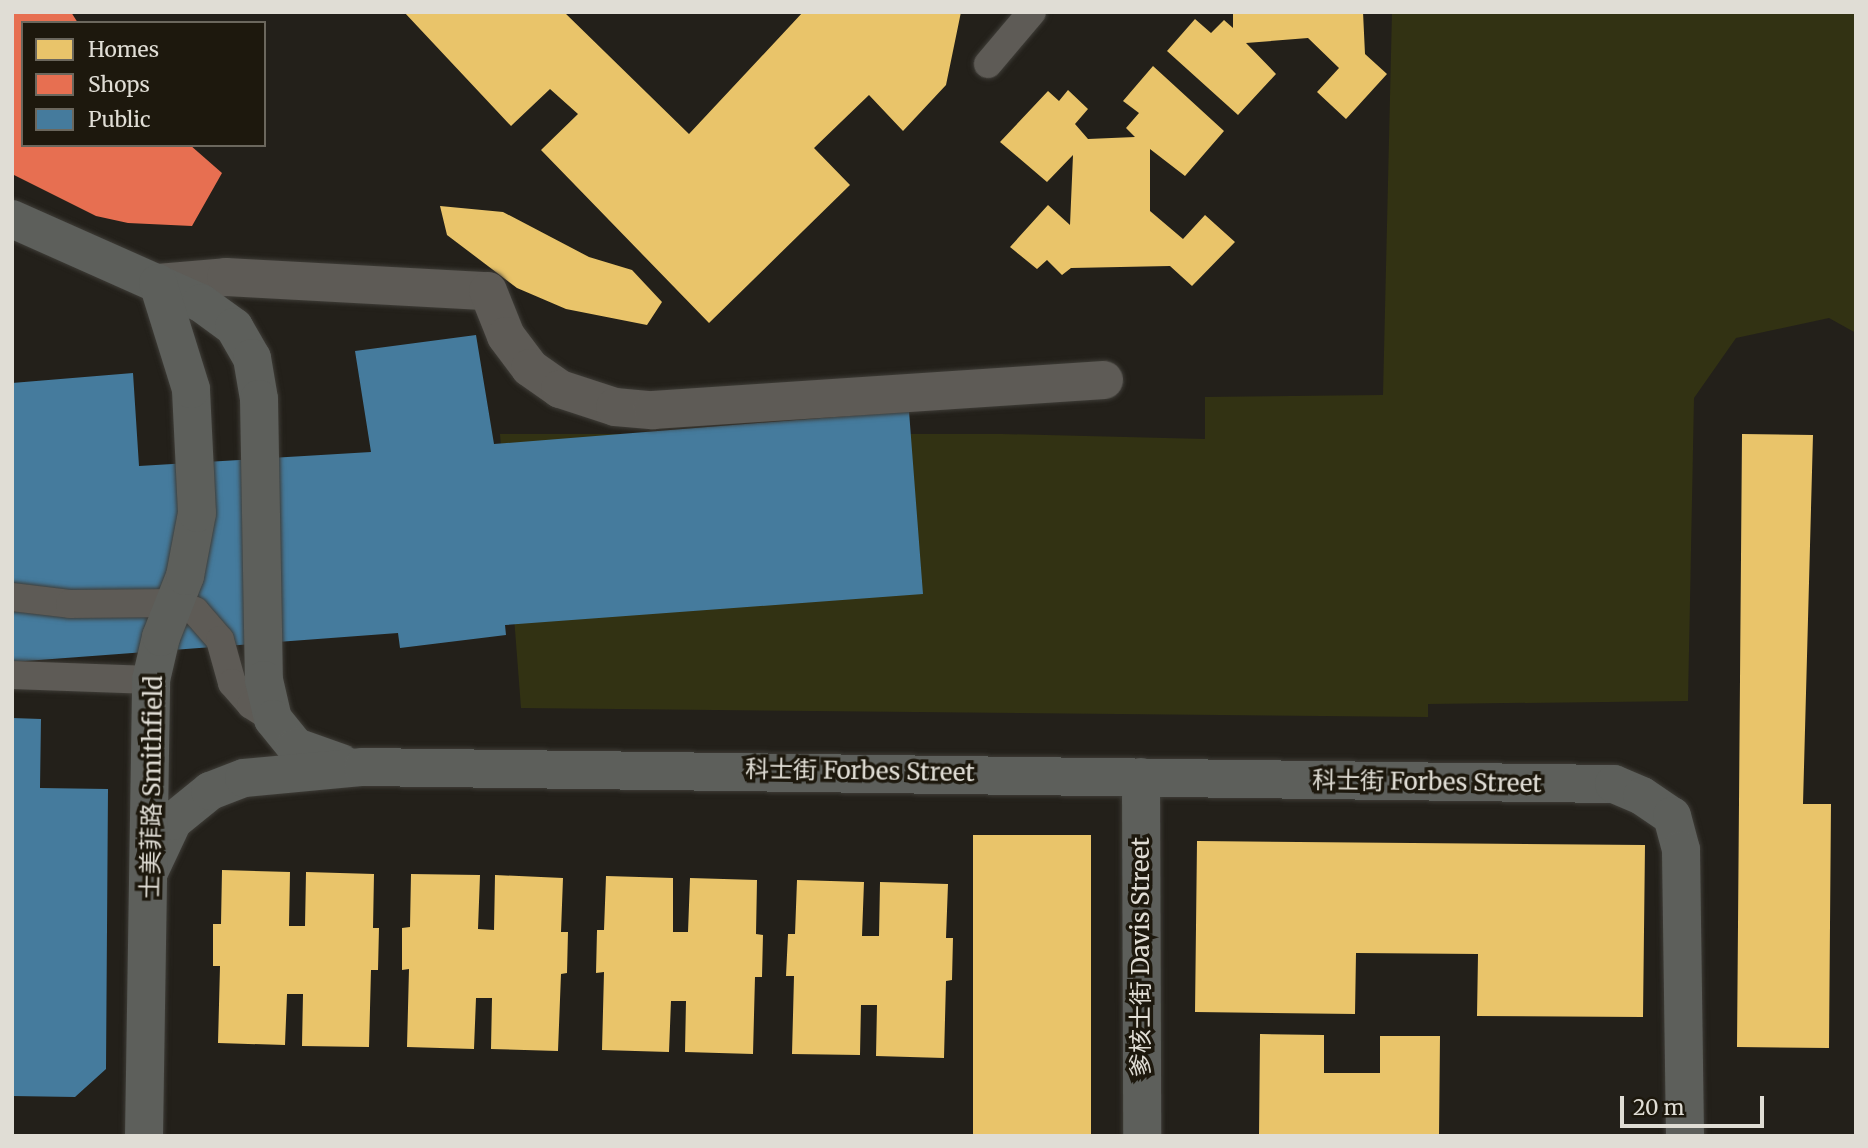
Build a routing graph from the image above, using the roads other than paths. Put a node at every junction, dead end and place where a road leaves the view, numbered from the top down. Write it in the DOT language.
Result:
graph roads {
  1 [pos="1032,12"];
  2 [pos="988,64"];
  3 [pos="12,219"];
  4 [pos="158,283"];
  5 [pos="1104,380"];
  6 [pos="12,597"];
  7 [pos="175,603"];
  8 [pos="12,675"];
  9 [pos="151,680"];
  10 [pos="273,719"];
  11 [pos="363,767"];
  12 [pos="1141,777"];
  13 [pos="150,870"];
  14 [pos="144,1136"];
  15 [pos="1142,1136"];
  16 [pos="1685,1136"];
  1 -- 2 [label="lane"];
  3 -- 4 [label="main road"];
  4 -- 5 [label="street"];
  4 -- 7 [label="main road, 士美菲路 Smithfield"];
  4 -- 10 [label="main road"];
  6 -- 7 [label="lane"];
  7 -- 9 [label="main road, 士美菲路 Smithfield"];
  7 -- 10 [label="lane"];
  8 -- 9 [label="lane"];
  9 -- 13 [label="main road, 士美菲路 Smithfield"];
  10 -- 11 [label="main road"];
  11 -- 12 [label="main road, 科士街 Forbes Street"];
  11 -- 13 [label="main road, 科士街 Forbes Street"];
  12 -- 15 [label="main road, 爹核士街 Davis Street"];
  12 -- 16 [label="main road, 科士街 Forbes Street"];
  13 -- 14 [label="main road, 士美菲路 Smithfield"];
}
